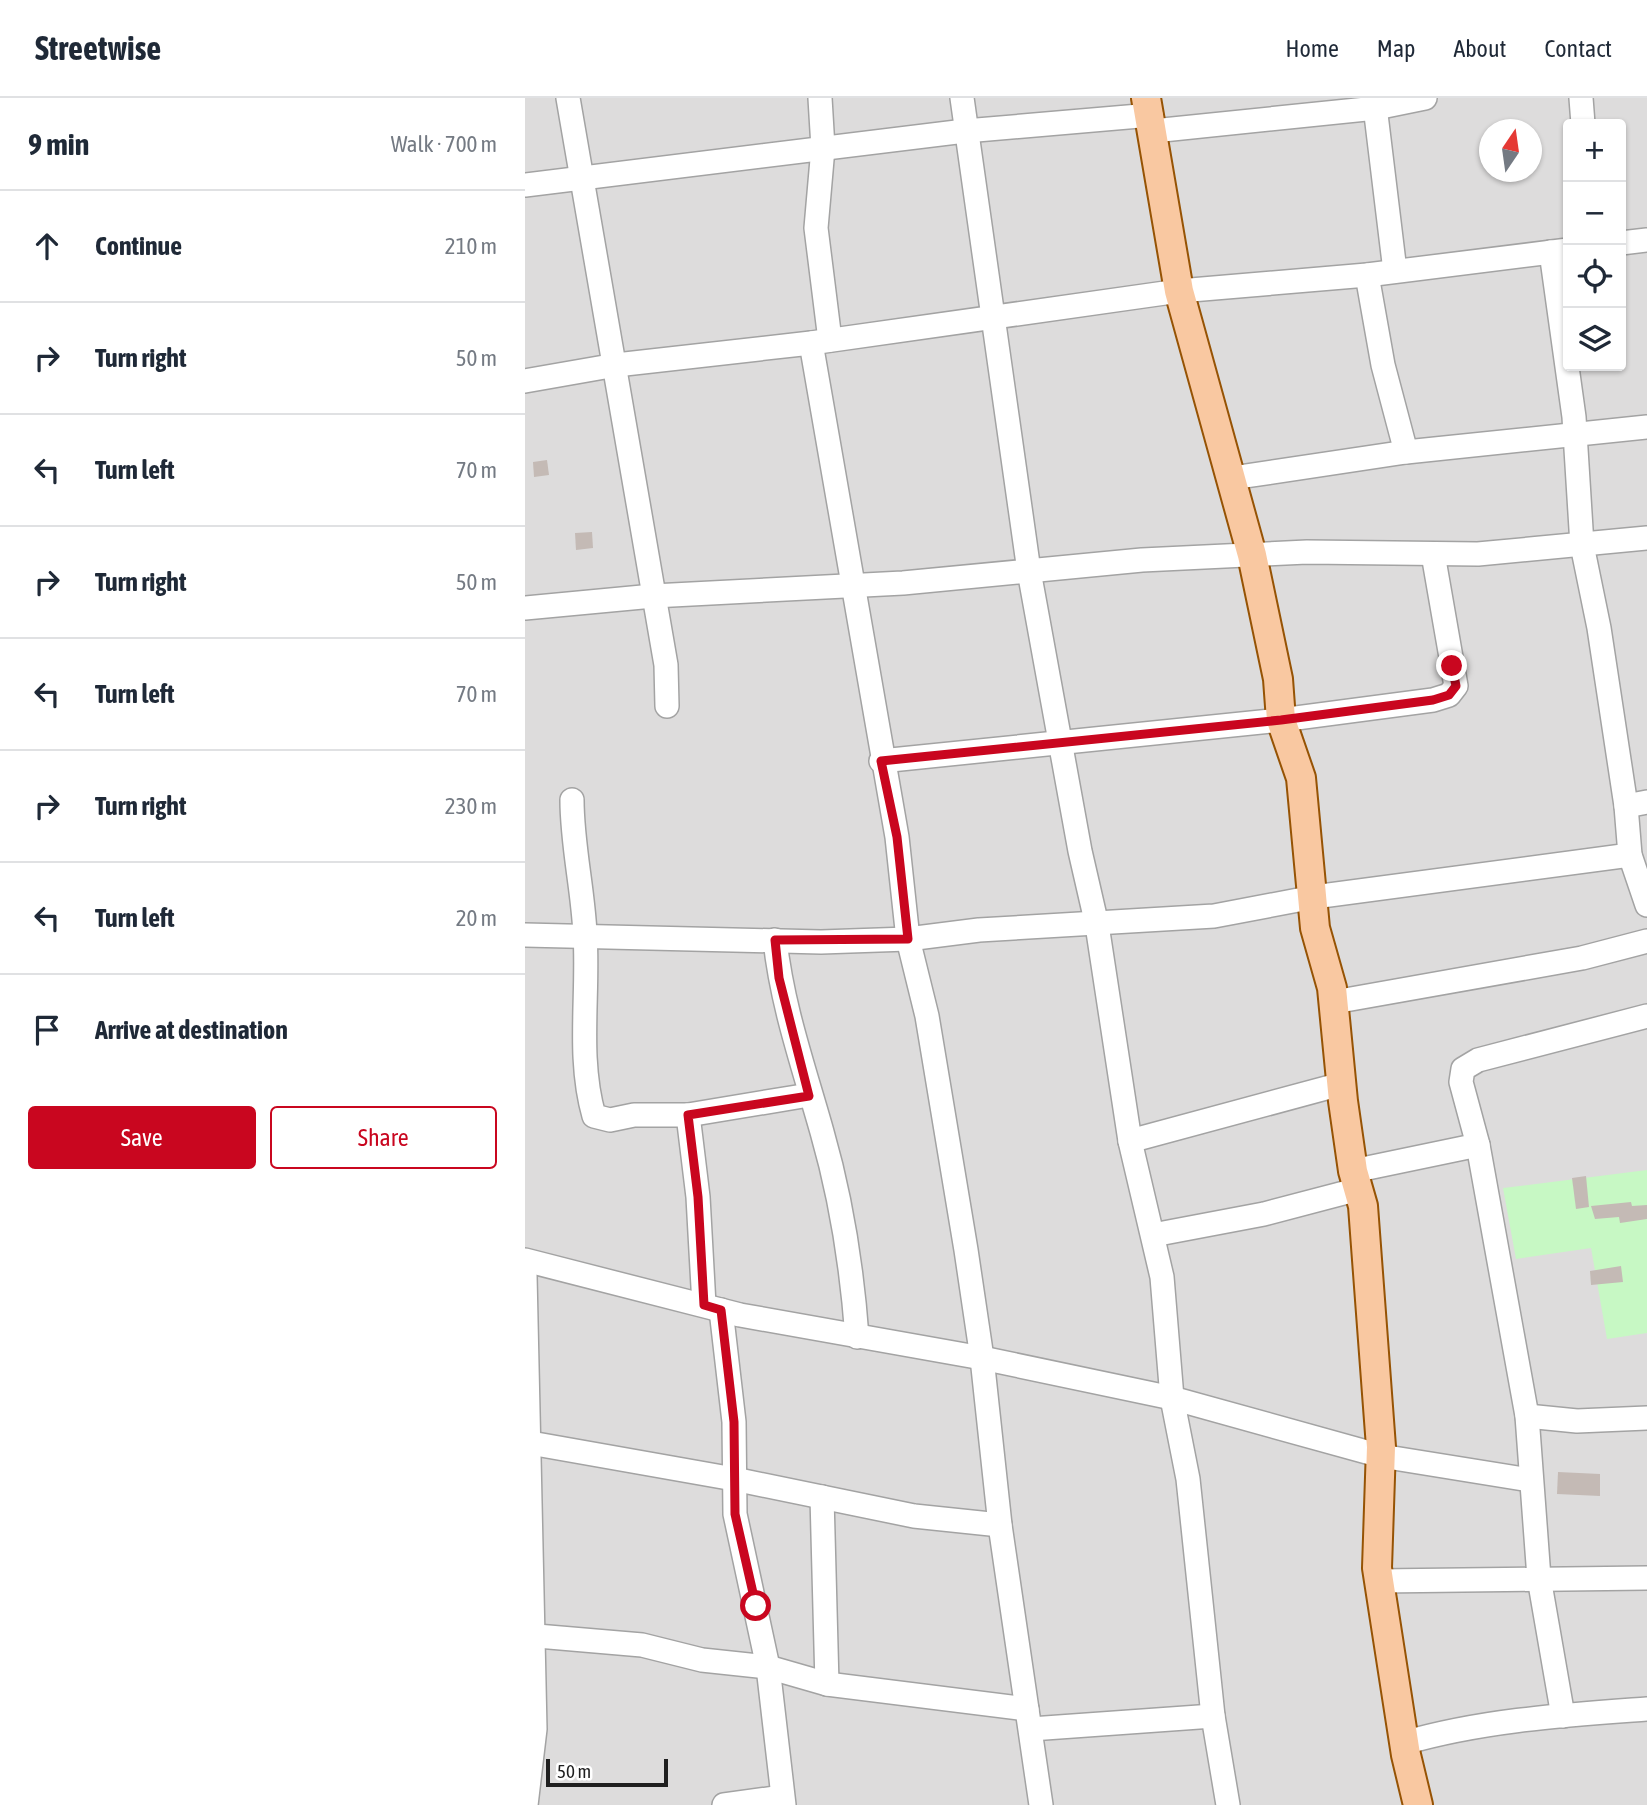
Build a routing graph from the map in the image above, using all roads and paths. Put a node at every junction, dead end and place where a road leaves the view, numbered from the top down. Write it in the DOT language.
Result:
graph roads {
  1 [pos="568,98"];
  2 [pos="820,98"];
  3 [pos="961,98"];
  4 [pos="1425,98"];
  5 [pos="1581,98"];
  6 [pos="1375,103"];
  7 [pos="1150,114"];
  8 [pos="1583,119"];
  9 [pos="965,131"];
  10 [pos="823,148"];
  11 [pos="582,180"];
  12 [pos="525,185"];
  13 [pos="1647,240"];
  14 [pos="1626,242"];
  15 [pos="1559,251"];
  16 [pos="1395,271"];
  17 [pos="1367,275"];
  18 [pos="1179,291"];
  19 [pos="991,318"];
  20 [pos="820,341"];
  21 [pos="616,365"];
  22 [pos="525,381"];
  23 [pos="1647,427"];
  24 [pos="1575,436"];
  25 [pos="1406,452"];
  26 [pos="1232,478"];
  27 [pos="1647,538"];
  28 [pos="1582,545"];
  29 [pos="1433,554"];
  30 [pos="1252,555"];
  31 [pos="1029,571"];
  32 [pos="851,584"];
  33 [pos="653,596"];
  34 [pos="525,608"];
  35 [pos="667,706"];
  36 [pos="1281,720"];
  37 [pos="1062,744"];
  38 [pos="881,761"];
  39 [pos="572,800"];
  40 [pos="1636,804"];
  41 [pos="1630,855"];
  42 [pos="1314,897"];
  43 [pos="1647,905"];
  44 [pos="1097,925"];
  45 [pos="525,935"];
  46 [pos="586,938"];
  47 [pos="908,939"];
  48 [pos="775,940"];
  49 [pos="1647,941"];
  50 [pos="1334,1002"];
  51 [pos="1647,1016"];
  52 [pos="1342,1084"];
  53 [pos="809,1096"];
  54 [pos="688,1115"];
  55 [pos="1130,1141"];
  56 [pos="1478,1145"];
  57 [pos="1356,1180"];
  58 [pos="1153,1236"];
  59 [pos="525,1260"];
  60 [pos="525,1275"];
  61 [pos="712,1307"];
  62 [pos="857,1337"];
  63 [pos="982,1358"];
  64 [pos="1172,1398"];
  65 [pos="1527,1416"];
  66 [pos="1647,1418"];
  67 [pos="528,1442"];
  68 [pos="1381,1456"];
  69 [pos="734,1479"];
  70 [pos="1530,1480"];
  71 [pos="822,1497"];
  72 [pos="1000,1525"];
  73 [pos="1539,1578"];
  74 [pos="1647,1578"];
  75 [pos="1379,1581"];
  76 [pos="530,1636"];
  77 [pos="768,1667"];
  78 [pos="827,1684"];
  79 [pos="1647,1709"];
  80 [pos="1213,1716"];
  81 [pos="1563,1716"];
  82 [pos="1029,1719"];
  83 [pos="1404,1742"];
  84 [pos="783,1801"];
  85 [pos="526,1805"];
  86 [pos="724,1805"];
  87 [pos="1041,1805"];
  88 [pos="1229,1805"];
  89 [pos="1418,1805"];
  1 -- 11 [label="street"];
  2 -- 10 [label="street"];
  3 -- 9 [label="street"];
  4 -- 6 [label="street"];
  5 -- 8 [label="street"];
  6 -- 7 [label="street"];
  6 -- 16 [label="street"];
  7 -- 9 [label="street"];
  7 -- 18 [label="main road"];
  9 -- 10 [label="street"];
  9 -- 19 [label="street"];
  10 -- 11 [label="street"];
  10 -- 20 [label="street"];
  11 -- 12 [label="street"];
  11 -- 21 [label="street"];
  13 -- 14 [label="street"];
  15 -- 16 [label="street"];
  15 -- 24 [label="street"];
  16 -- 17 [label="street"];
  17 -- 18 [label="street"];
  17 -- 25 [label="street"];
  18 -- 19 [label="street"];
  18 -- 26 [label="main road"];
  19 -- 20 [label="street"];
  19 -- 31 [label="street"];
  20 -- 21 [label="street"];
  20 -- 32 [label="street"];
  21 -- 22 [label="street"];
  21 -- 33 [label="street"];
  23 -- 24 [label="street"];
  24 -- 25 [label="street"];
  24 -- 28 [label="street"];
  25 -- 26 [label="street"];
  26 -- 30 [label="main road"];
  27 -- 28 [label="street"];
  28 -- 29 [label="street"];
  28 -- 40 [label="street"];
  29 -- 30 [label="street"];
  29 -- 36 [label="street"];
  30 -- 31 [label="street"];
  30 -- 36 [label="main road"];
  31 -- 32 [label="street"];
  31 -- 37 [label="street"];
  32 -- 33 [label="street"];
  32 -- 38 [label="street"];
  33 -- 34 [label="street"];
  33 -- 35 [label="street"];
  36 -- 37 [label="street"];
  36 -- 42 [label="main road"];
  37 -- 38 [label="street"];
  37 -- 44 [label="street"];
  38 -- 47 [label="street"];
  39 -- 46 [label="street"];
  40 -- 41 [label="street"];
  41 -- 42 [label="street"];
  41 -- 43 [label="street"];
  42 -- 44 [label="street"];
  42 -- 50 [label="main road"];
  44 -- 47 [label="street"];
  44 -- 55 [label="street"];
  45 -- 46 [label="street"];
  46 -- 48 [label="street"];
  46 -- 54 [label="street"];
  47 -- 48 [label="street"];
  47 -- 63 [label="street"];
  48 -- 53 [label="street"];
  49 -- 50 [label="street"];
  50 -- 52 [label="main road"];
  51 -- 56 [label="street"];
  52 -- 55 [label="street"];
  52 -- 57 [label="main road"];
  53 -- 54 [label="street"];
  53 -- 62 [label="street"];
  54 -- 61 [label="street"];
  55 -- 58 [label="street"];
  56 -- 57 [label="street"];
  56 -- 65 [label="street"];
  57 -- 58 [label="street"];
  57 -- 68 [label="main road"];
  58 -- 64 [label="street"];
  59 -- 61 [label="street"];
  60 -- 67 [label="street"];
  61 -- 62 [label="street"];
  61 -- 69 [label="street"];
  62 -- 63 [label="street"];
  63 -- 64 [label="street"];
  63 -- 72 [label="street"];
  64 -- 68 [label="street"];
  64 -- 80 [label="street"];
  65 -- 66 [label="street"];
  65 -- 70 [label="street"];
  67 -- 69 [label="street"];
  67 -- 76 [label="street"];
  68 -- 70 [label="street"];
  68 -- 75 [label="main road"];
  69 -- 71 [label="street"];
  69 -- 77 [label="street"];
  70 -- 73 [label="street"];
  71 -- 72 [label="street"];
  71 -- 78 [label="street"];
  72 -- 82 [label="street"];
  73 -- 74 [label="street"];
  73 -- 75 [label="street"];
  73 -- 81 [label="street"];
  75 -- 83 [label="main road"];
  76 -- 77 [label="street"];
  76 -- 85 [label="street"];
  77 -- 78 [label="street"];
  77 -- 84 [label="street"];
  78 -- 82 [label="street"];
  79 -- 81 [label="street"];
  80 -- 82 [label="street"];
  80 -- 88 [label="street"];
  81 -- 83 [label="street"];
  82 -- 87 [label="street"];
  83 -- 89 [label="main road"];
  84 -- 86 [label="street"];
}
